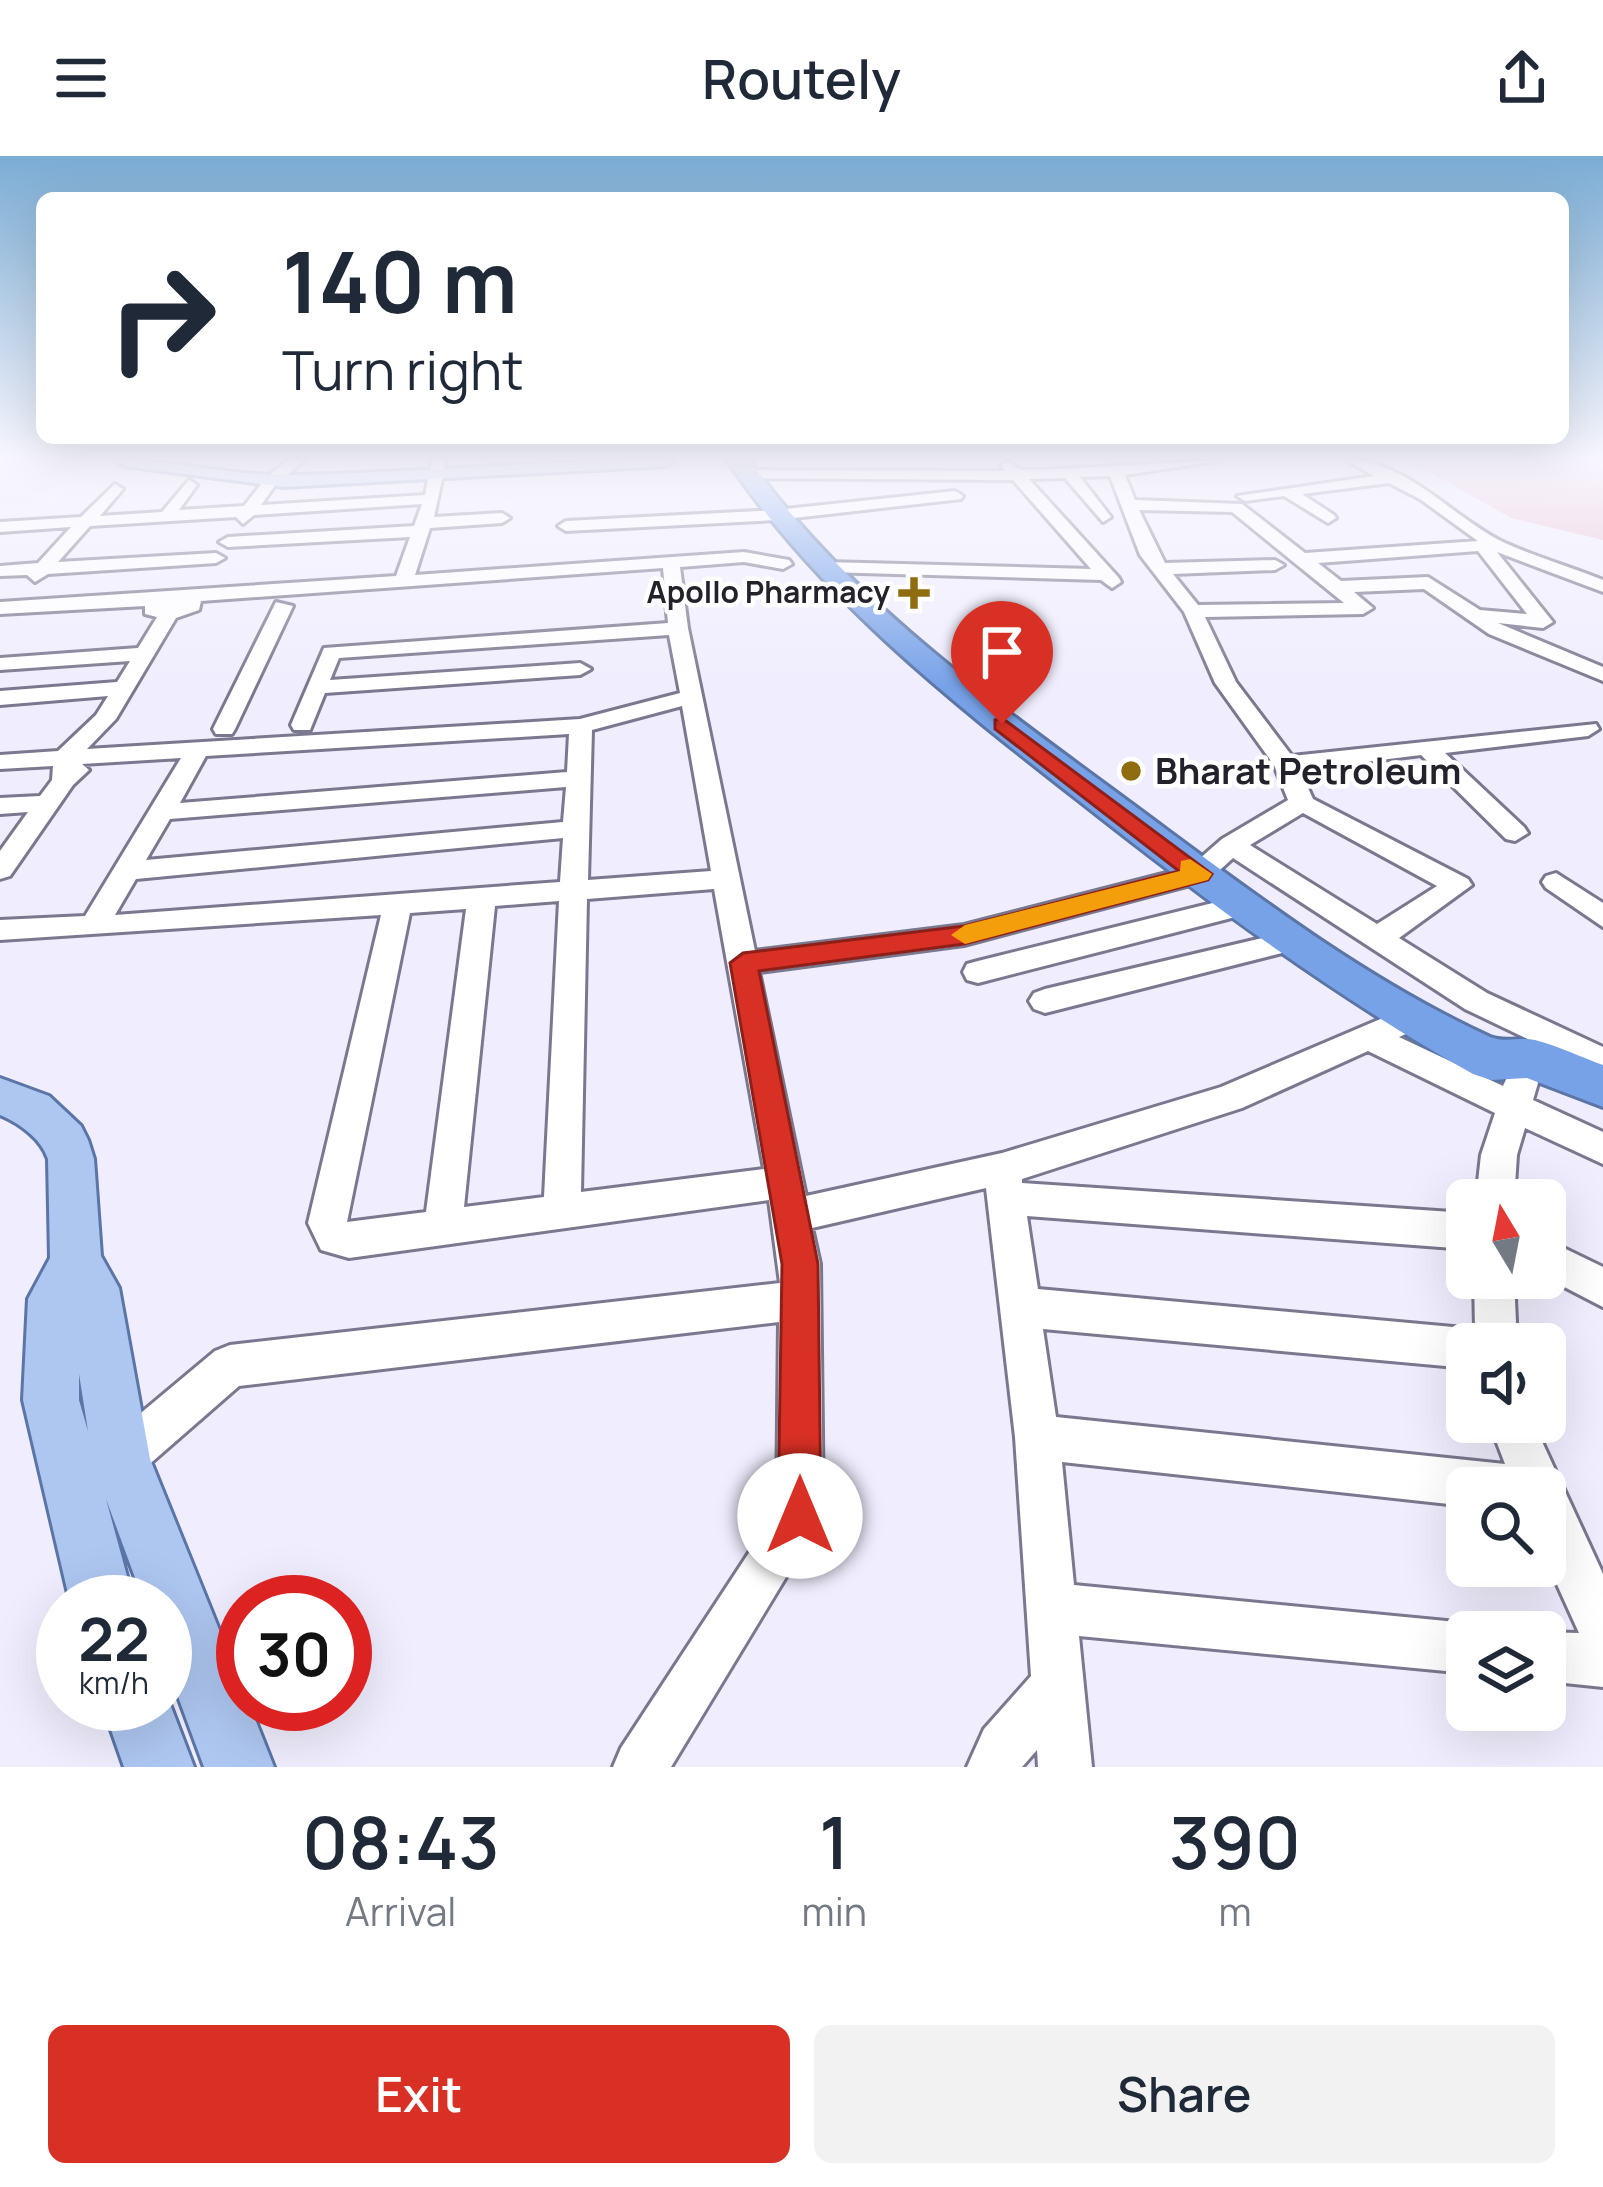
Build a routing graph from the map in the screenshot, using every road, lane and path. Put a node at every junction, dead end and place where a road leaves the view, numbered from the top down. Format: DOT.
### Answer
graph roads {
  1 [pos="71,535"];
  2 [pos="232,535"];
  3 [pos="351,535"];
  4 [pos="419,535"];
  5 [pos="578,535"];
  6 [pos="790,535"];
  7 [pos="1071,535"];
  8 [pos="1141,535"];
  9 [pos="1272,535"];
  10 [pos="1476,535"];
  11 [pos="1489,545"];
  12 [pos="222,550"];
  13 [pos="56,552"];
  14 [pos="0,555"];
  15 [pos="1535,558"];
  16 [pos="1301,559"];
  17 [pos="1591,559"];
  18 [pos="810,564"];
  19 [pos="1275,565"];
  20 [pos="42,569"];
  21 [pos="585,569"];
  22 [pos="1161,569"];
  23 [pos="671,570"];
  24 [pos="0,572"];
  25 [pos="404,582"];
  26 [pos="1603,586"];
  27 [pos="1337,587"];
  28 [pos="175,606"];
  29 [pos="283,606"];
  30 [pos="1193,611"];
  31 [pos="1465,613"];
  32 [pos="2,614"];
  33 [pos="678,628"];
  34 [pos="583,635"];
  35 [pos="142,654"];
  36 [pos="0,664"];
  37 [pos="580,669"];
  38 [pos="1596,673"];
  39 [pos="316,687"];
  40 [pos="122,688"];
  41 [pos="691,688"];
  42 [pos="1603,693"];
  43 [pos="0,698"];
  44 [pos="593,717"];
  45 [pos="551,719"];
  46 [pos="302,724"];
  47 [pos="224,729"];
  48 [pos="1588,729"];
  49 [pos="98,737"];
  50 [pos="0,742"];
  51 [pos="1428,749"];
  52 [pos="199,750"];
  53 [pos="0,762"];
  54 [pos="1286,764"];
  55 [pos="65,769"];
  56 [pos="576,779"];
  57 [pos="322,800"];
  58 [pos="47,803"];
  59 [pos="1302,803"];
  60 [pos="0,806"];
  61 [pos="158,812"];
  62 [pos="576,829"];
  63 [pos="1515,833"];
  64 [pos="1231,845"];
  65 [pos="301,855"];
  66 [pos="0,870"];
  67 [pos="125,872"];
  68 [pos="1199,874"];
  69 [pos="726,879"];
  70 [pos="1556,882"];
  71 [pos="577,888"];
  72 [pos="482,896"];
  73 [pos="398,903"];
  74 [pos="1241,906"];
  75 [pos="1603,916"];
  76 [pos="94,926"];
  77 [pos="0,930"];
  78 [pos="1378,938"];
  79 [pos="1292,941"];
  80 [pos="743,963"];
  81 [pos="978,972"];
  82 [pos="1045,1001"];
  83 [pos="1412,1018"];
  84 [pos="1369,1037"];
  85 [pos="1600,1082"];
  86 [pos="1508,1083"];
  87 [pos="0,1096"];
  88 [pos="1603,1149"];
  89 [pos="1497,1179"];
  90 [pos="1004,1184"];
  91 [pos="789,1199"];
  92 [pos="562,1212"];
  93 [pos="443,1227"];
  94 [pos="1446,1230"];
  95 [pos="76,1263"];
  96 [pos="1566,1268"];
  97 [pos="1603,1288"];
  98 [pos="800,1300"];
  99 [pos="1021,1307"];
  100 [pos="1446,1345"];
  101 [pos="1037,1437"];
  102 [pos="121,1460"];
  103 [pos="1446,1481"];
  104 [pos="1566,1550"];
  105 [pos="95,1575"];
  106 [pos="1050,1608"];
  107 [pos="1603,1628"];
  108 [pos="1446,1646"];
  109 [pos="1566,1657"];
  110 [pos="1603,1661"];
  111 [pos="1056,1688"];
  112 [pos="146,1731"];
  113 [pos="234,1764"];
  114 [pos="159,1767"];
  115 [pos="640,1767"];
  116 [pos="994,1767"];
  117 [pos="1065,1767"];
  1 -- 13 [label="street"];
  2 -- 12 [label="street"];
  3 -- 12 [label="street"];
  4 -- 25 [label="street"];
  5 -- 21 [label="street"];
  6 -- 18 [label="highway"];
  7 -- 18 [label="street"];
  8 -- 22 [label="street"];
  9 -- 16 [label="street"];
  10 -- 11 [label="street"];
  11 -- 15 [label="street"];
  11 -- 16 [label="street"];
  11 -- 31 [label="street"];
  12 -- 20 [label="street"];
  12 -- 28 [label="street"];
  13 -- 14 [label="street"];
  13 -- 20 [label="street"];
  15 -- 17 [label="street"];
  15 -- 26 [label="street"];
  16 -- 27 [label="street"];
  18 -- 23 [label="street"];
  18 -- 68 [label="highway"];
  19 -- 22 [label="street"];
  20 -- 24 [label="street"];
  20 -- 32 [label="street"];
  21 -- 23 [label="street"];
  21 -- 25 [label="street"];
  22 -- 30 [label="street"];
  23 -- 29 [label="street"];
  23 -- 33 [label="street"];
  25 -- 28 [label="street"];
  27 -- 30 [label="street"];
  27 -- 31 [label="street"];
  28 -- 29 [label="street"];
  28 -- 32 [label="street"];
  28 -- 35 [label="street"];
  29 -- 47 [label="street"];
  30 -- 54 [label="street"];
  31 -- 38 [label="street"];
  33 -- 34 [label="street"];
  33 -- 41 [label="street"];
  34 -- 37 [label="street"];
  34 -- 39 [label="street"];
  35 -- 36 [label="street"];
  35 -- 40 [label="street"];
  37 -- 39 [label="street"];
  37 -- 44 [label="street"];
  38 -- 42 [label="street"];
  39 -- 46 [label="street"];
  40 -- 43 [label="street"];
  40 -- 49 [label="street"];
  41 -- 44 [label="street"];
  41 -- 69 [label="street"];
  44 -- 45 [label="street"];
  44 -- 56 [label="street"];
  45 -- 46 [label="street"];
  45 -- 52 [label="street"];
  46 -- 47 [label="street"];
  47 -- 49 [label="street"];
  48 -- 51 [label="street"];
  49 -- 50 [label="street"];
  49 -- 52 [label="street"];
  49 -- 55 [label="street"];
  51 -- 54 [label="street"];
  51 -- 63 [label="street"];
  52 -- 61 [label="street"];
  53 -- 55 [label="street"];
  54 -- 59 [label="street"];
  55 -- 58 [label="street"];
  56 -- 57 [label="street"];
  56 -- 62 [label="street"];
  57 -- 61 [label="street"];
  57 -- 65 [label="street"];
  58 -- 60 [label="street"];
  58 -- 66 [label="street"];
  59 -- 64 [label="street"];
  59 -- 78 [label="street"];
  61 -- 67 [label="street"];
  62 -- 65 [label="street"];
  62 -- 71 [label="street"];
  64 -- 68 [label="street"];
  64 -- 78 [label="street"];
  65 -- 67 [label="street"];
  67 -- 76 [label="street"];
  68 -- 74 [label="highway"];
  68 -- 80 [label="street"];
  69 -- 71 [label="street"];
  69 -- 80 [label="street"];
  70 -- 75 [label="street"];
  71 -- 72 [label="street"];
  71 -- 92 [label="street"];
  72 -- 73 [label="street"];
  72 -- 93 [label="street"];
  73 -- 76 [label="street"];
  73 -- 93 [label="street"];
  74 -- 79 [label="highway"];
  74 -- 81 [label="street"];
  76 -- 77 [label="street"];
  78 -- 85 [label="street"];
  79 -- 82 [label="street"];
  79 -- 83 [label="highway"];
  80 -- 91 [label="street"];
  83 -- 84 [label="street"];
  83 -- 86 [label="highway"];
  84 -- 86 [label="street"];
  84 -- 90 [label="street"];
  85 -- 86 [label="highway"];
  86 -- 88 [label="street"];
  86 -- 89 [label="street"];
  87 -- 95 [label="main road"];
  90 -- 91 [label="street"];
  90 -- 94 [label="street"];
  90 -- 99 [label="street"];
  91 -- 92 [label="street"];
  91 -- 98 [label="street"];
  92 -- 93 [label="street"];
  95 -- 102 [label="main road"];
  95 -- 105 [label="main road"];
  96 -- 97 [label="street"];
  98 -- 102 [label="street"];
  98 -- 115 [label="street"];
  99 -- 100 [label="street"];
  99 -- 101 [label="street"];
  101 -- 103 [label="street"];
  101 -- 106 [label="street"];
  102 -- 113 [label="main road"];
  104 -- 107 [label="street"];
  106 -- 108 [label="street"];
  106 -- 111 [label="street"];
  109 -- 110 [label="street"];
  111 -- 116 [label="street"];
  111 -- 117 [label="street"];
  112 -- 114 [label="main road"];
}
